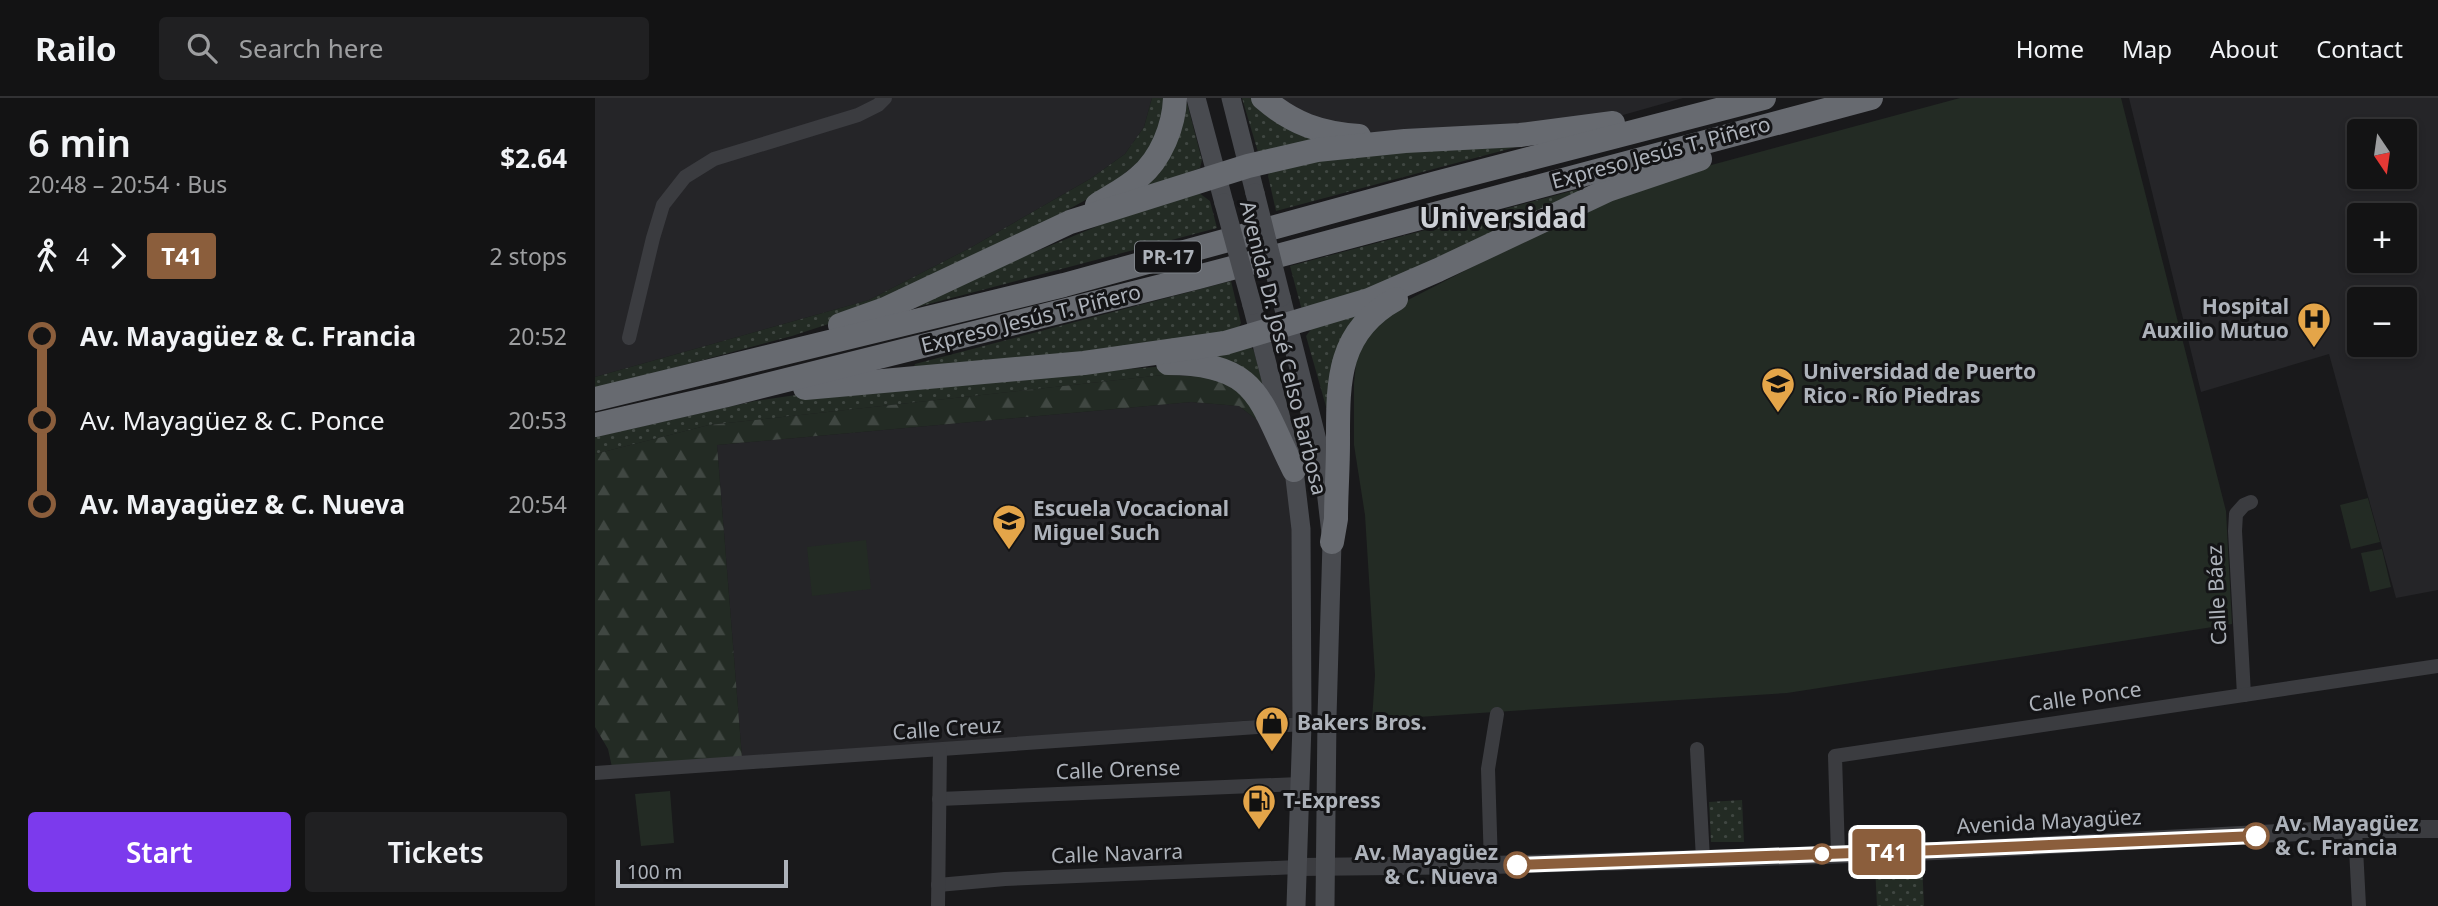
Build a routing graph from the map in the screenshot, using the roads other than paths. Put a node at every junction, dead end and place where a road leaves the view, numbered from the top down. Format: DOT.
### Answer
graph roads {
  1 [pos="885,98"];
  2 [pos="1175,98"];
  3 [pos="1196,98"];
  4 [pos="1231,98"];
  5 [pos="1263,98"];
  6 [pos="1764,98"];
  7 [pos="1871,98"];
  8 [pos="1738,105"];
  9 [pos="1787,120"];
  10 [pos="1405,141"];
  11 [pos="1248,166"];
  12 [pos="1216,175"];
  13 [pos="1070,222"];
  14 [pos="1438,270"];
  15 [pos="1289,325"];
  16 [pos="1259,333"];
  17 [pos="629,338"];
  18 [pos="1084,363"];
  19 [pos="722,367"];
  20 [pos="727,395"];
  21 [pos="595,399"];
  22 [pos="595,425"];
  23 [pos="1294,470"];
  24 [pos="2251,502"];
  25 [pos="1332,542"];
  26 [pos="2438,666"];
  27 [pos="2244,695"];
  28 [pos="1497,713"];
  29 [pos="1302,724"];
  30 [pos="940,750"];
  31 [pos="1697,750"];
  32 [pos="595,773"];
  33 [pos="1299,784"];
  34 [pos="939,799"];
  35 [pos="2438,829"];
  36 [pos="2355,830"];
  37 [pos="1838,853"];
  38 [pos="1703,859"];
  39 [pos="1491,865"];
  40 [pos="1298,867"];
  41 [pos="1327,868"];
  42 [pos="939,885"];
  43 [pos="938,906"];
  44 [pos="1296,906"];
  45 [pos="1325,906"];
  46 [pos="2358,906"];
  1 -- 17 [label="street"];
  2 -- 13 [label="highway"];
  3 -- 12 [label="main road, Avenida Dr. José Celso Barbosa"];
  4 -- 11 [label="main road, Avenida Dr. José Celso Barbosa"];
  5 -- 10 [label="highway"];
  6 -- 8 [label="highway, Expreso Jesús T. Piñero / PR-17"];
  7 -- 9 [label="highway, Expreso Jesús T. Piñero / PR-17"];
  8 -- 10 [label="highway"];
  8 -- 19 [label="highway, Expreso Jesús T. Piñero / PR-17"];
  9 -- 14 [label="highway"];
  9 -- 20 [label="highway, Expreso Jesús T. Piñero / PR-17"];
  10 -- 11 [label="highway"];
  11 -- 12 [label="highway"];
  11 -- 15 [label="main road, Avenida Dr. José Celso Barbosa, bridge"];
  12 -- 13 [label="highway"];
  12 -- 16 [label="main road, Avenida Dr. José Celso Barbosa, bridge"];
  13 -- 19 [label="highway"];
  14 -- 15 [label="highway"];
  14 -- 25 [label="highway"];
  15 -- 16 [label="highway"];
  15 -- 25 [label="main road, Avenida Dr. José Celso Barbosa"];
  16 -- 18 [label="highway"];
  16 -- 23 [label="main road, Avenida Dr. José Celso Barbosa"];
  18 -- 20 [label="highway"];
  18 -- 23 [label="highway"];
  19 -- 21 [label="highway, Expreso Jesús T. Piñero / PR-17"];
  20 -- 22 [label="highway, Expreso Jesús T. Piñero / PR-17"];
  23 -- 29 [label="main road, Avenida Dr. José Celso Barbosa"];
  24 -- 27 [label="street, Calle Báez"];
  25 -- 41 [label="main road, Avenida Dr. José Celso Barbosa"];
  26 -- 27 [label="street, Calle Ponce"];
  27 -- 37 [label="street, Calle Ponce"];
  28 -- 39 [label="street"];
  29 -- 30 [label="street, Calle Creuz"];
  29 -- 33 [label="main road, Avenida Dr. José Celso Barbosa"];
  30 -- 32 [label="street, Calle Creuz"];
  30 -- 34 [label="street"];
  31 -- 38 [label="street"];
  33 -- 34 [label="street, Calle Orense"];
  33 -- 40 [label="main road, Avenida Dr. José Celso Barbosa"];
  34 -- 42 [label="street"];
  35 -- 36 [label="street, Avenida Mayagüez"];
  36 -- 37 [label="street, Avenida Mayagüez"];
  36 -- 46 [label="street"];
  37 -- 38 [label="street, Avenida Mayagüez"];
  38 -- 39 [label="street, Avenida Mayagüez"];
  39 -- 41 [label="street, Avenida Mayagüez"];
  40 -- 41 [label="street, Avenida Mayagüez"];
  40 -- 42 [label="street, Calle Navarra"];
  40 -- 44 [label="main road, Avenida Dr. José Celso Barbosa"];
  41 -- 45 [label="main road, Avenida Dr. José Celso Barbosa"];
  42 -- 43 [label="street"];
}
